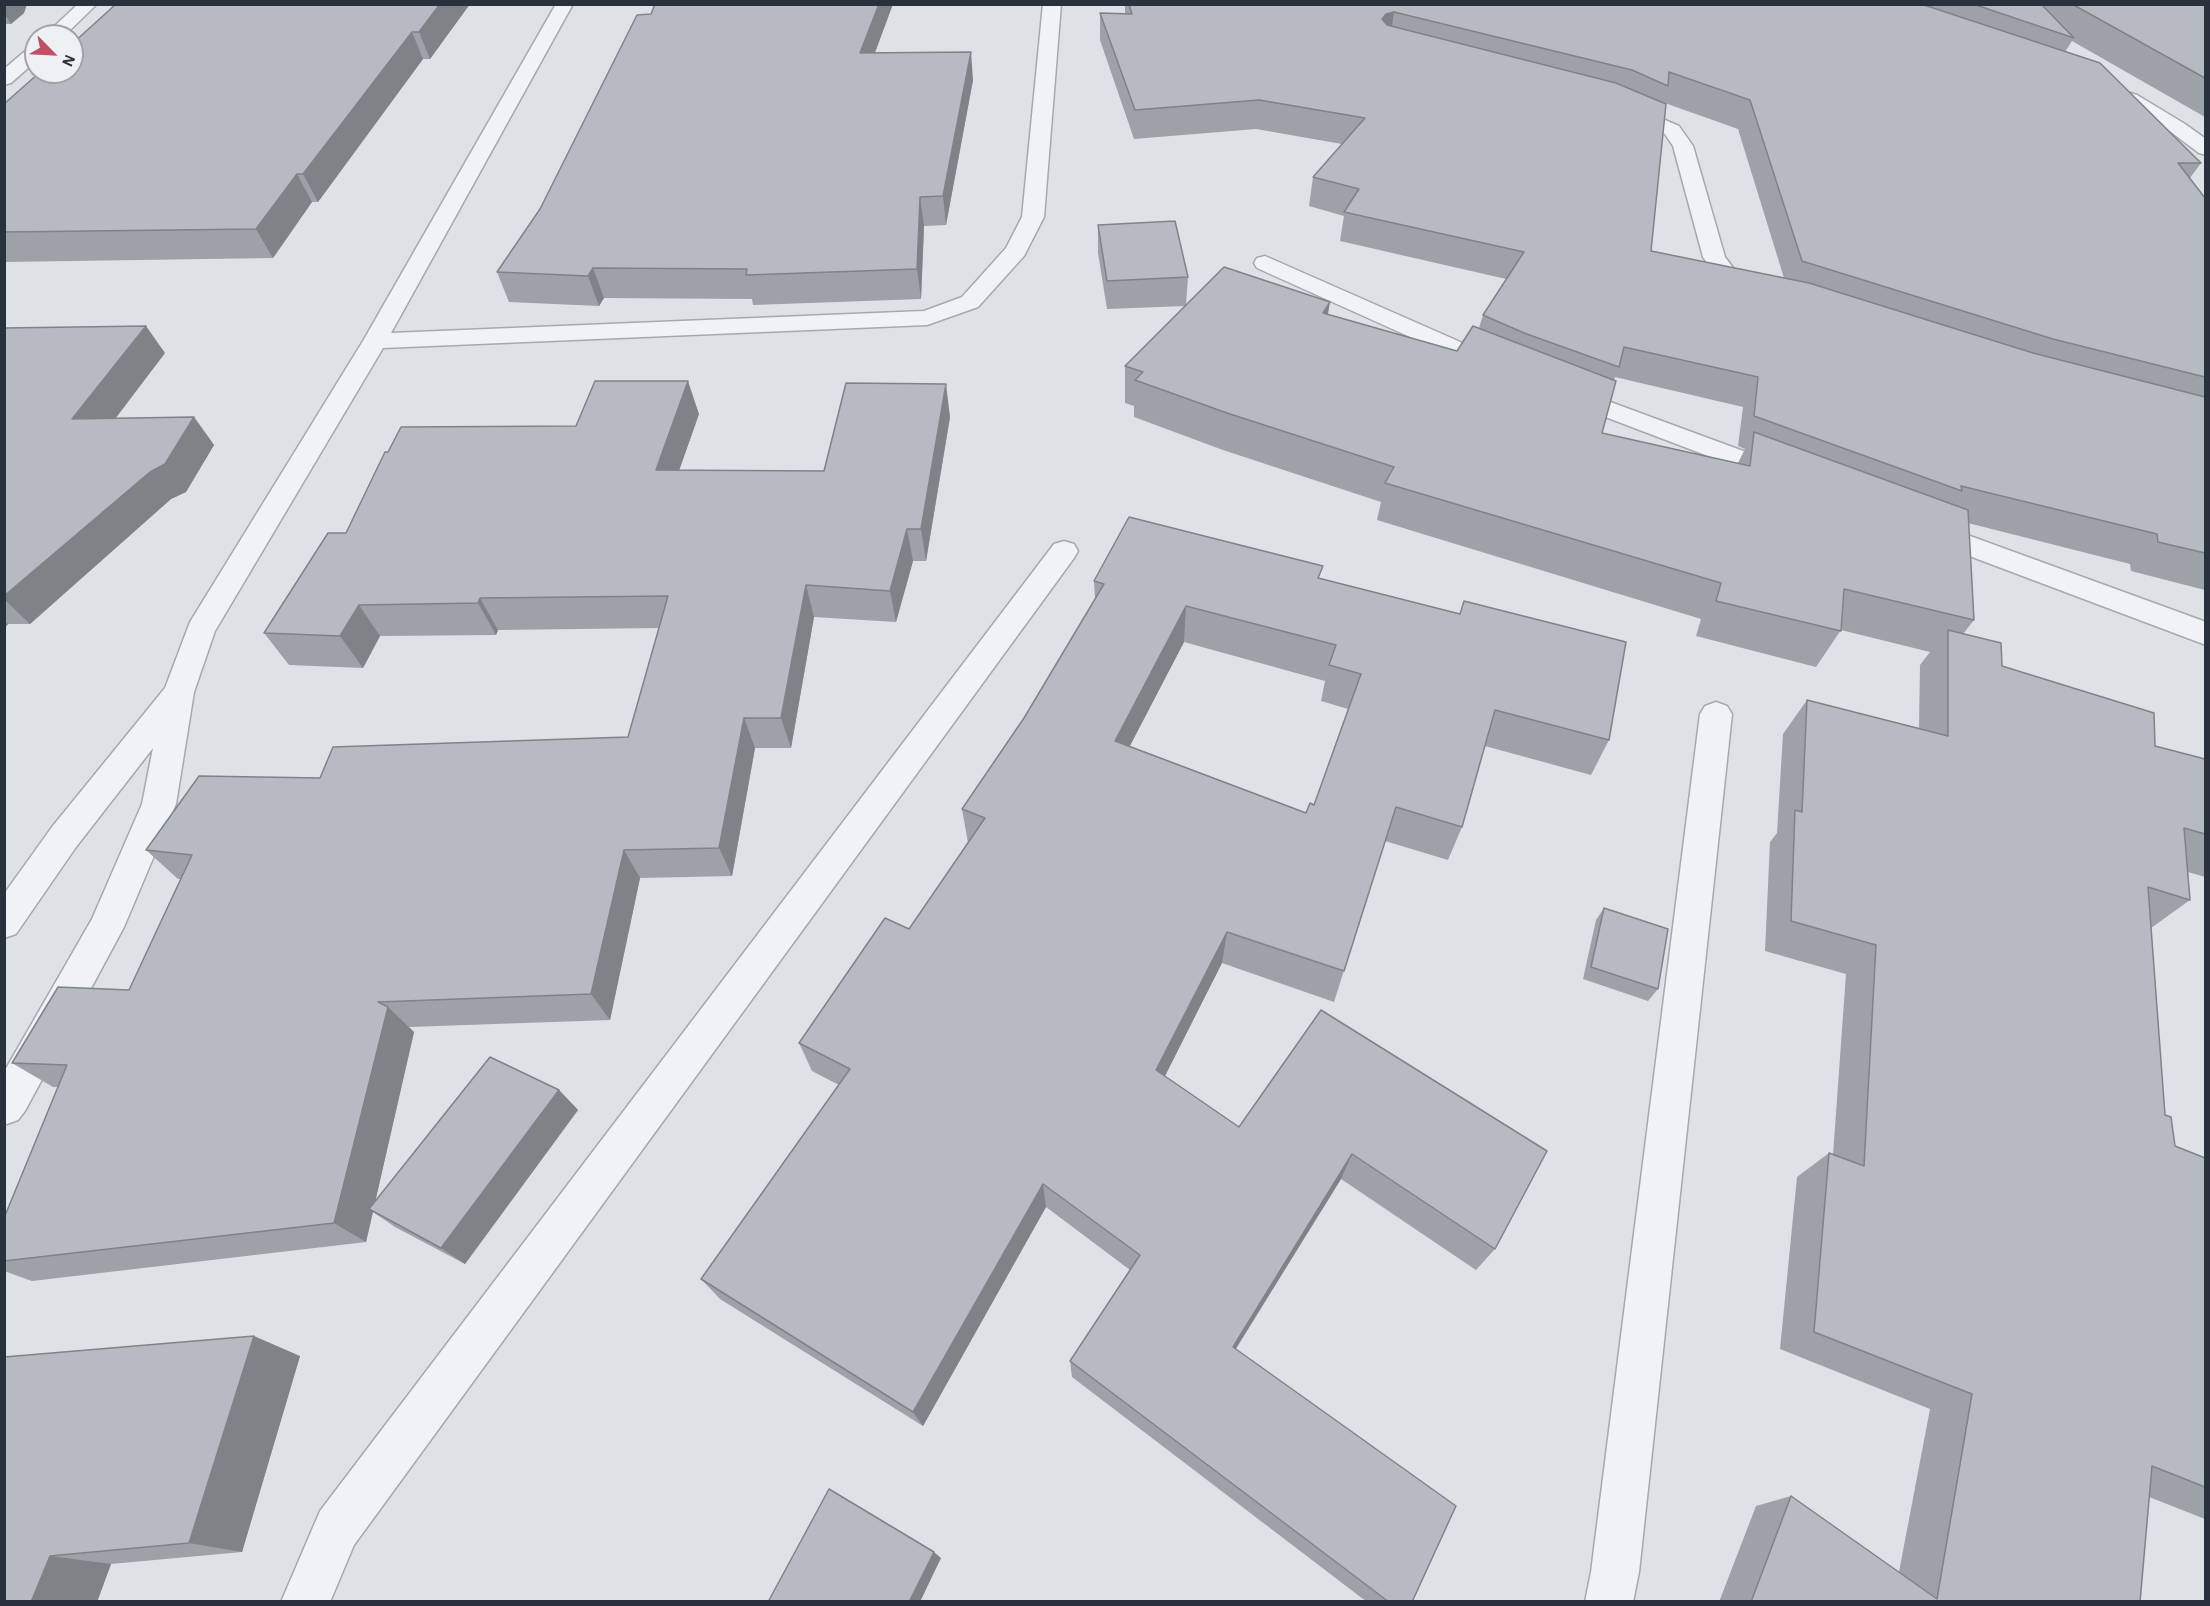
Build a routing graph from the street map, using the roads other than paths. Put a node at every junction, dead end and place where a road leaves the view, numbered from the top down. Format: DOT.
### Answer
graph roads {
  1 [pos="89,4"];
  2 [pos="565,4"];
  3 [pos="1052,4"];
  4 [pos="66,24"];
  5 [pos="24,62"];
  6 [pos="4,79"];
  7 [pos="2087,84"];
  8 [pos="1604,102"];
  9 [pos="2205,149"];
  10 [pos="1264,263"];
  11 [pos="1780,298"];
  12 [pos="375,341"];
  13 [pos="1806,483"];
  14 [pos="1906,521"];
  15 [pos="1064,551"];
  16 [pos="2205,634"];
  17 [pos="178,692"];
  18 [pos="1716,714"];
  19 [pos="4,923"];
  20 [pos="4,1107"];
  21 [pos="305,1602"];
  22 [pos="1609,1602"];
  1 -- 4 [label="street"];
  2 -- 12 [label="street"];
  3 -- 12 [label="street"];
  5 -- 6 [label="street"];
  7 -- 9 [label="street"];
  8 -- 11 [label="street"];
  10 -- 13 [label="street"];
  12 -- 17 [label="street"];
  14 -- 16 [label="street"];
  15 -- 21 [label="street"];
  17 -- 19 [label="street"];
  17 -- 20 [label="street"];
  18 -- 22 [label="street"];
}
